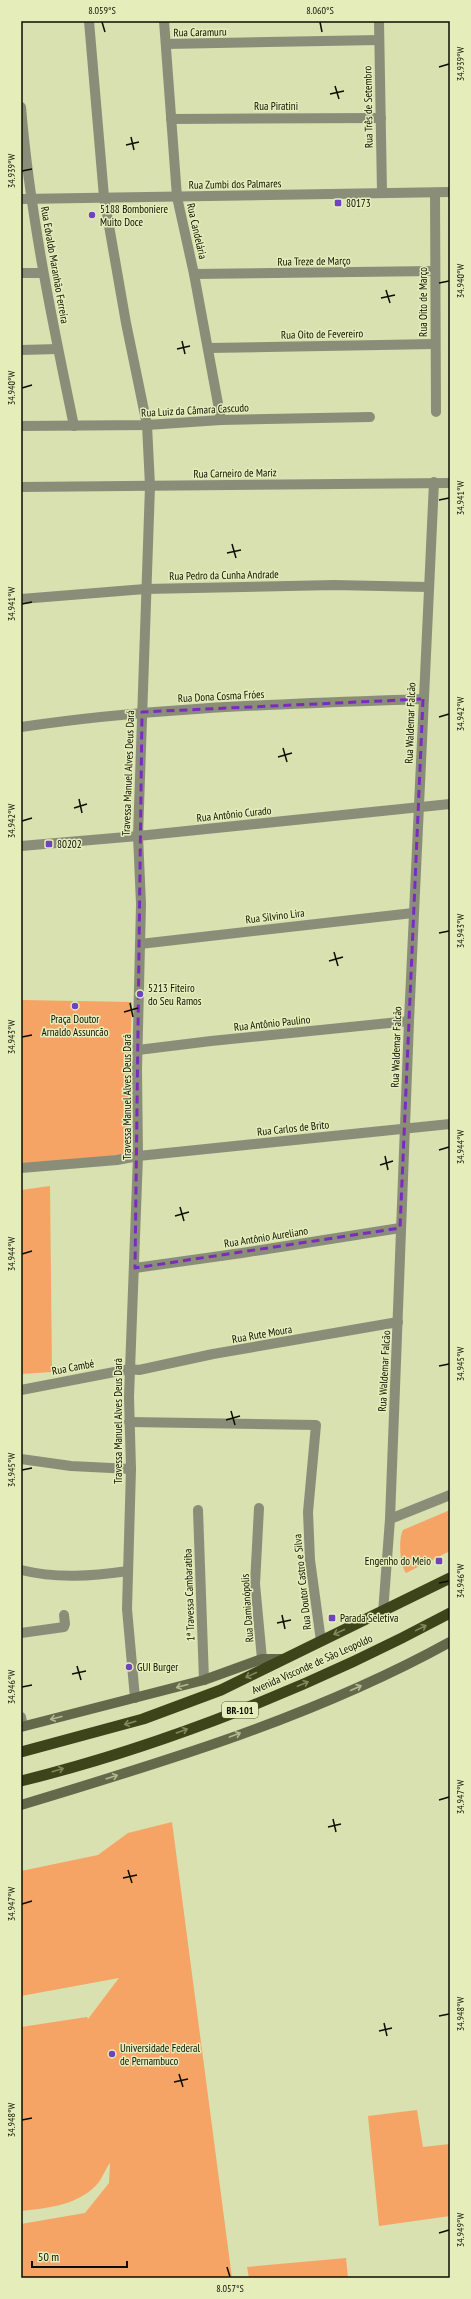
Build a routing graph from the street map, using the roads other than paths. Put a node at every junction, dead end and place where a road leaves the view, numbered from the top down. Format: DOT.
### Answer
graph roads {
  1 [pos="89,21"];
  2 [pos="164,21"];
  3 [pos="378,21"];
  4 [pos="379,40"];
  5 [pos="166,44"];
  6 [pos="21,107"];
  7 [pos="381,118"];
  8 [pos="171,119"];
  9 [pos="22,125"];
  10 [pos="450,192"];
  11 [pos="382,193"];
  12 [pos="435,193"];
  13 [pos="104,197"];
  14 [pos="177,197"];
  15 [pos="26,198"];
  16 [pos="435,271"];
  17 [pos="42,273"];
  18 [pos="21,274"];
  19 [pos="194,274"];
  20 [pos="436,344"];
  21 [pos="208,348"];
  22 [pos="58,349"];
  23 [pos="21,350"];
  24 [pos="436,412"];
  25 [pos="370,417"];
  26 [pos="221,420"];
  27 [pos="147,425"];
  28 [pos="21,426"];
  29 [pos="74,426"];
  30 [pos="434,482"];
  31 [pos="450,483"];
  32 [pos="150,486"];
  33 [pos="21,487"];
  34 [pos="428,587"];
  35 [pos="145,589"];
  36 [pos="21,599"];
  37 [pos="423,699"];
  38 [pos="142,712"];
  39 [pos="21,727"];
  40 [pos="450,804"];
  41 [pos="419,806"];
  42 [pos="138,836"];
  43 [pos="21,846"];
  44 [pos="413,913"];
  45 [pos="140,944"];
  46 [pos="408,1021"];
  47 [pos="138,1050"];
  48 [pos="450,1124"];
  49 [pos="405,1129"];
  50 [pos="138,1156"];
  51 [pos="21,1168"];
  52 [pos="400,1228"];
  53 [pos="135,1268"];
  54 [pos="398,1322"];
  55 [pos="130,1369"];
  56 [pos="21,1390"];
  57 [pos="129,1422"];
  58 [pos="21,1459"];
  59 [pos="131,1469"];
  60 [pos="450,1495"];
  61 [pos="259,1508"];
  62 [pos="198,1510"];
  63 [pos="390,1519"];
  64 [pos="21,1570"];
  65 [pos="128,1572"];
  66 [pos="450,1578"];
  67 [pos="382,1612"];
  68 [pos="450,1613"];
  69 [pos="64,1615"];
  70 [pos="21,1633"];
  71 [pos="321,1641"];
  72 [pos="450,1642"];
  73 [pos="262,1659"];
  74 [pos="286,1659"];
  75 [pos="204,1680"];
  76 [pos="135,1698"];
  77 [pos="22,1723"];
  78 [pos="21,1752"];
  79 [pos="21,1781"];
  80 [pos="21,1805"];
  1 -- 13 [label="street, Travessa Manuel Alves Deus Dará"];
  2 -- 5 [label="street, Rua Candelária"];
  3 -- 4 [label="street, Rua Três de Setembro"];
  4 -- 5 [label="street, Rua Caramuru"];
  4 -- 7 [label="street, Rua Três de Setembro"];
  5 -- 8 [label="street, Rua Candelária"];
  6 -- 9 [label="street, Rua Edvaldo Maranhão Ferreira"];
  7 -- 8 [label="street, Rua Piratini"];
  7 -- 11 [label="street, Rua Três de Setembro"];
  8 -- 14 [label="street, Rua Candelária"];
  9 -- 15 [label="street, Rua Edvaldo Maranhão Ferreira"];
  10 -- 12 [label="street, Rua Zumbi dos Palmares"];
  11 -- 12 [label="street, Rua Zumbi dos Palmares"];
  11 -- 14 [label="street, Rua Zumbi dos Palmares"];
  12 -- 16 [label="street, Rua Oito de Março"];
  13 -- 14 [label="street, Rua Zumbi dos Palmares"];
  13 -- 15 [label="street, Rua Zumbi dos Palmares"];
  13 -- 27 [label="street, Travessa Manuel Alves Deus Dará"];
  14 -- 19 [label="street, Rua Candelária"];
  15 -- 17 [label="street, Rua Edvaldo Maranhão Ferreira"];
  16 -- 19 [label="street, Rua Treze de Março"];
  16 -- 20 [label="street, Rua Oito de Março"];
  17 -- 18 [label="street"];
  17 -- 22 [label="street, Rua Edvaldo Maranhão Ferreira"];
  19 -- 21 [label="street, Rua Candelária"];
  20 -- 21 [label="street, Rua Oito de Fevereiro"];
  20 -- 24 [label="street, Rua Oito de Março"];
  21 -- 26 [label="street, Rua Candelária"];
  22 -- 23 [label="street"];
  22 -- 29 [label="street, Rua Edvaldo Maranhão Ferreira"];
  25 -- 26 [label="street, Rua Luiz da Câmara Cascudo"];
  26 -- 27 [label="street, Rua Luiz da Câmara Cascudo"];
  27 -- 29 [label="street, Rua Luiz da Câmara Cascudo"];
  27 -- 32 [label="street, Travessa Manuel Alves Deus Dará"];
  28 -- 29 [label="street, Rua Luiz da Câmara Cascudo"];
  30 -- 31 [label="street, Rua Carneiro de Mariz"];
  30 -- 32 [label="street, Rua Carneiro de Mariz"];
  30 -- 34 [label="street, Rua Waldemar Falcão"];
  32 -- 33 [label="street, Rua Carneiro de Mariz"];
  32 -- 35 [label="street, Travessa Manuel Alves Deus Dará"];
  34 -- 35 [label="street, Rua Pedro da Cunha Andrade"];
  34 -- 37 [label="street, Rua Waldemar Falcão"];
  35 -- 36 [label="street, Rua Pedro da Cunha Andrade"];
  35 -- 38 [label="street, Travessa Manuel Alves Deus Dará"];
  37 -- 38 [label="street, Rua Dona Cosma Fróes"];
  37 -- 41 [label="street, Rua Waldemar Falcão"];
  38 -- 39 [label="street, Rua Dona Cosma Fróes"];
  38 -- 42 [label="street, Travessa Manuel Alves Deus Dará"];
  40 -- 41 [label="street, Rua Antônio Curado"];
  41 -- 42 [label="street, Rua Antônio Curado"];
  41 -- 44 [label="street, Rua Waldemar Falcão"];
  42 -- 43 [label="street, Rua Antônio Curado"];
  42 -- 45 [label="street, Travessa Manuel Alves Deus Dará"];
  44 -- 45 [label="street, Rua Silvino Lira"];
  44 -- 46 [label="street, Rua Waldemar Falcão"];
  45 -- 47 [label="street, Travessa Manuel Alves Deus Dará"];
  46 -- 47 [label="street, Rua Antônio Paulino"];
  46 -- 49 [label="street, Rua Waldemar Falcão"];
  47 -- 50 [label="street, Travessa Manuel Alves Deus Dará"];
  48 -- 49 [label="street, Rua Carlos de Brito"];
  49 -- 50 [label="street, Rua Carlos de Brito"];
  49 -- 52 [label="street, Rua Waldemar Falcão"];
  50 -- 51 [label="street, Rua Carlos de Brito"];
  50 -- 53 [label="street, Travessa Manuel Alves Deus Dará"];
  52 -- 53 [label="street, Rua Antônio Aureliano"];
  52 -- 54 [label="street, Rua Waldemar Falcão"];
  53 -- 55 [label="street, Travessa Manuel Alves Deus Dará"];
  54 -- 55 [label="street, Rua Rute Moura"];
  54 -- 63 [label="street, Rua Waldemar Falcão"];
  55 -- 56 [label="street, Rua Cambé"];
  55 -- 57 [label="street, Travessa Manuel Alves Deus Dará"];
  57 -- 59 [label="street, Travessa Manuel Alves Deus Dará"];
  57 -- 71 [label="street, Rua Doutor Castro e Silva"];
  58 -- 59 [label="street"];
  59 -- 65 [label="street, Travessa Manuel Alves Deus Dará"];
  60 -- 63 [label="street"];
  61 -- 73 [label="street, Rua Damianópolis"];
  62 -- 75 [label="street, 1ª Travessa Cambaratiba"];
  63 -- 67 [label="street, Rua Waldemar Falcão"];
  64 -- 65 [label="street"];
  65 -- 76 [label="street, Travessa Manuel Alves Deus Dará"];
  66 -- 67 [label="highway, Avenida Visconde de São Leopoldo / BR-101"];
  67 -- 71 [label="highway, Avenida Visconde de São Leopoldo / BR-101, one-way"];
  79 -- 68 [label="highway, Avenida Visconde de São Leopoldo / BR-101, one-way"];
  69 -- 70 [label="street"];
  71 -- 74 [label="highway, Avenida Visconde de São Leopoldo / BR-101"];
  80 -- 72 [label="main road, one-way"];
  73 -- 74 [label="main road, Avenida Visconde de São Leopoldo"];
  73 -- 75 [label="main road, Avenida Visconde de São Leopoldo"];
  74 -- 78 [label="highway, Avenida Visconde de São Leopoldo / BR-101, one-way"];
  75 -- 76 [label="main road, Avenida Visconde de São Leopoldo, one-way"];
  76 -- 77 [label="main road, Avenida Visconde de São Leopoldo, one-way"];
}
